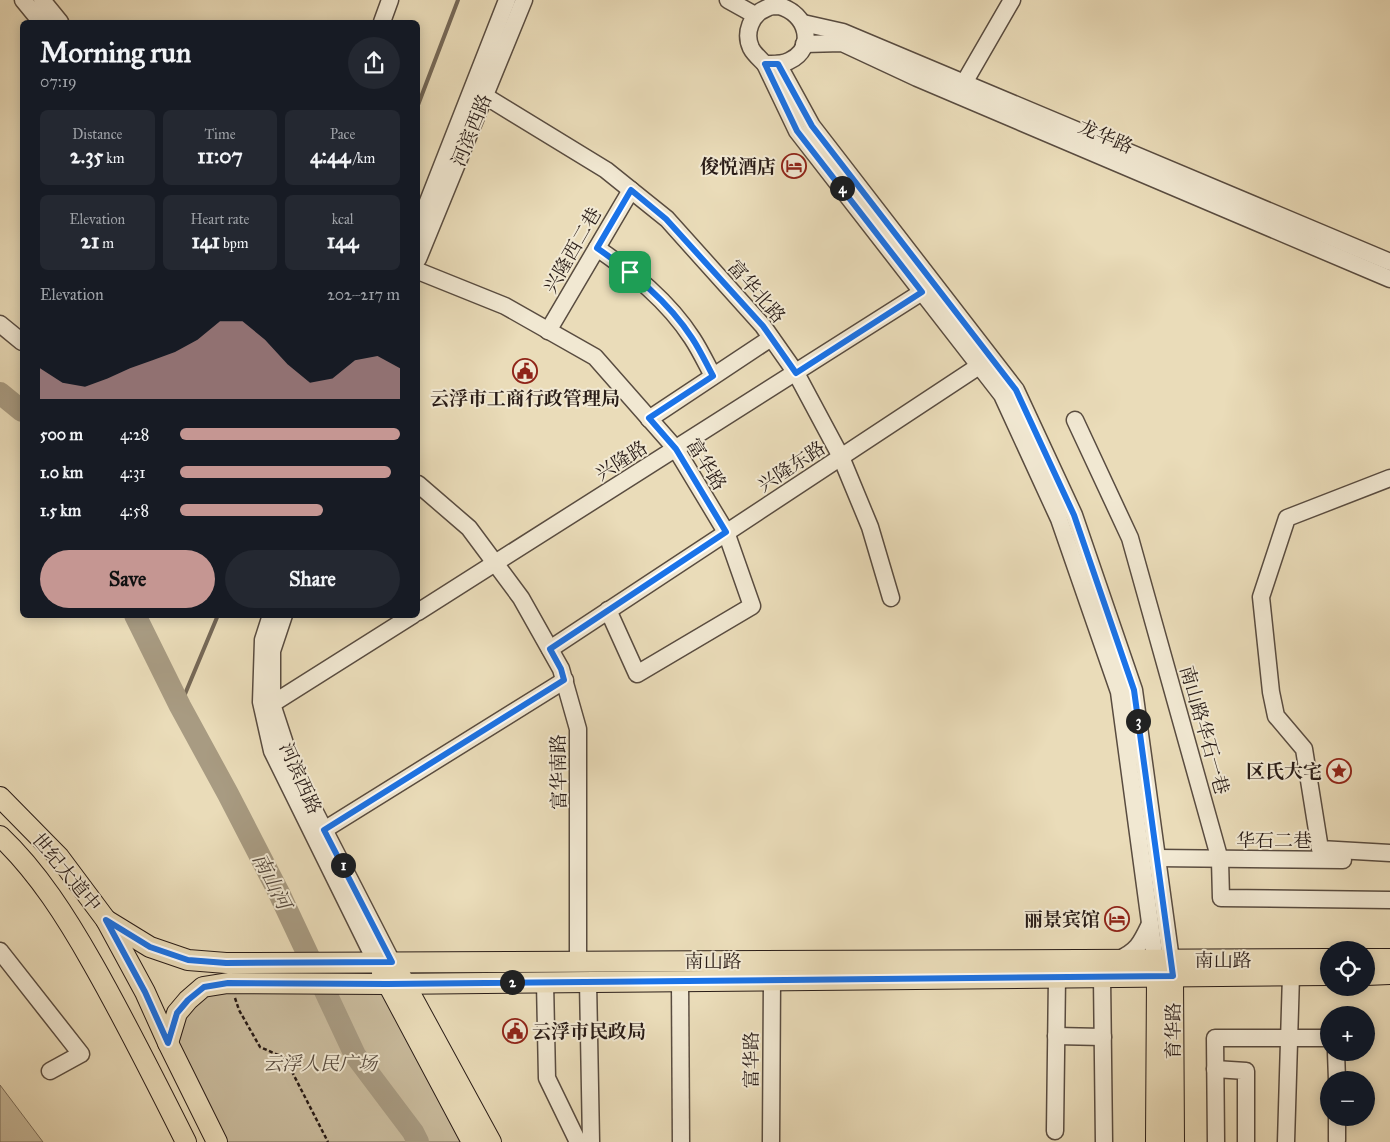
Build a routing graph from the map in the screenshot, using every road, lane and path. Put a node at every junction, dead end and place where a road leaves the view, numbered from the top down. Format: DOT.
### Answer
graph roads {
  1 [pos="23,0"];
  2 [pos="42,0"];
  3 [pos="390,0"];
  4 [pos="508,0"];
  5 [pos="524,0"];
  6 [pos="728,0"];
  7 [pos="1012,0"];
  8 [pos="755,15"];
  9 [pos="40,20"];
  10 [pos="58,20"];
  11 [pos="383,20"];
  12 [pos="803,23"];
  13 [pos="804,44"];
  14 [pos="772,64"];
  15 [pos="964,83"];
  16 [pos="485,96"];
  17 [pos="631,190"];
  18 [pos="420,222"];
  19 [pos="597,248"];
  20 [pos="420,254"];
  21 [pos="1390,262"];
  22 [pos="420,272"];
  23 [pos="1390,279"];
  24 [pos="922,292"];
  25 [pos="0,324"];
  26 [pos="548,331"];
  27 [pos="771,338"];
  28 [pos="20,340"];
  29 [pos="979,366"];
  30 [pos="796,373"];
  31 [pos="713,376"];
  32 [pos="649,418"];
  33 [pos="1075,420"];
  34 [pos="676,449"];
  35 [pos="840,457"];
  36 [pos="1390,478"];
  37 [pos="420,486"];
  38 [pos="726,532"];
  39 [pos="495,563"];
  40 [pos="891,598"];
  41 [pos="608,610"];
  42 [pos="420,611"];
  43 [pos="270,618"];
  44 [pos="283,618"];
  45 [pos="409,618"];
  46 [pos="550,649"];
  47 [pos="564,680"];
  48 [pos="272,704"];
  49 [pos="0,797"];
  50 [pos="324,830"];
  51 [pos="0,836"];
  52 [pos="1390,853"];
  53 [pos="1157,858"];
  54 [pos="1220,860"];
  55 [pos="1390,860"];
  56 [pos="1390,900"];
  57 [pos="106,920"];
  58 [pos="1150,924"];
  59 [pos="1166,925"];
  60 [pos="0,951"];
  61 [pos="1375,959"];
  62 [pos="1390,959"];
  63 [pos="1320,960"];
  64 [pos="384,962"];
  65 [pos="578,962"];
  66 [pos="1164,968"];
  67 [pos="1204,968"];
  68 [pos="1112,971"];
  69 [pos="1390,974"];
  70 [pos="1291,975"];
  71 [pos="1320,975"];
  72 [pos="1375,975"];
  73 [pos="1057,977"];
  74 [pos="772,979"];
  75 [pos="680,980"];
  76 [pos="588,981"];
  77 [pos="545,982"];
  78 [pos="228,983"];
  79 [pos="396,984"];
  80 [pos="1165,1014"];
  81 [pos="1056,1036"];
  82 [pos="1103,1037"];
  83 [pos="1290,1038"];
  84 [pos="1320,1038"];
  85 [pos="168,1043"];
  86 [pos="1215,1069"];
  87 [pos="50,1071"];
  88 [pos="1337,1126"];
  89 [pos="1056,1130"];
  90 [pos="1337,1140"];
  91 [pos="186,1142"];
  92 [pos="217,1142"];
  93 [pos="328,1142"];
  94 [pos="472,1142"];
  95 [pos="491,1142"];
  96 [pos="578,1142"];
  97 [pos="590,1142"];
  98 [pos="681,1142"];
  99 [pos="771,1142"];
  100 [pos="1104,1142"];
  101 [pos="1156,1142"];
  102 [pos="1174,1142"];
  103 [pos="1216,1142"];
  104 [pos="1246,1142"];
  105 [pos="1286,1142"];
  1 -- 9 [label="street"];
  2 -- 10 [label="street"];
  3 -- 11 [label="street"];
  4 -- 18 [label="street, 河滨西路"];
  5 -- 16 [label="street, 河滨西路"];
  6 -- 8 [label="street"];
  7 -- 15 [label="street"];
  8 -- 12 [label="street, 龙华路"];
  8 -- 14 [label="street"];
  12 -- 13 [label="street"];
  12 -- 15 [label="street, 龙华路"];
  13 -- 14 [label="street"];
  13 -- 23 [label="street, 龙华路"];
  14 -- 24 [label="street, 育华路"];
  14 -- 53 [label="street, 育华路"];
  15 -- 21 [label="street, 龙华路"];
  16 -- 17 [label="street, 富华北路"];
  16 -- 20 [label="street, 河滨西路"];
  17 -- 19 [label="street, 兴隆西二巷"];
  17 -- 27 [label="street, 富华北路"];
  19 -- 26 [label="street, 兴隆西二巷"];
  19 -- 31 [label="street"];
  22 -- 26 [label="street, 富华路"];
  24 -- 29 [label="street, 育华路"];
  24 -- 30 [label="street, 兴隆路"];
  25 -- 28 [label="street"];
  26 -- 32 [label="street, 富华路"];
  27 -- 30 [label="street, 富华北路"];
  27 -- 31 [label="street"];
  29 -- 35 [label="street, 兴隆东路"];
  29 -- 58 [label="street, 育华路"];
  30 -- 34 [label="street, 兴隆路"];
  30 -- 35 [label="street, 富华北路"];
  31 -- 32 [label="street"];
  32 -- 34 [label="street, 富华路"];
  33 -- 54 [label="street, 南山路华石一巷"];
  34 -- 38 [label="street, 富华路"];
  34 -- 39 [label="street, 兴隆路"];
  35 -- 38 [label="street, 兴隆东路"];
  35 -- 40 [label="street, 富华北路"];
  36 -- 52 [label="street, 华石二巷"];
  37 -- 39 [label="street, 富华南路"];
  38 -- 41 [label="street, 兴隆东路"];
  38 -- 41 [label="street, 富华路"];
  39 -- 42 [label="street, 兴隆路"];
  39 -- 46 [label="street, 富华南路"];
  41 -- 46 [label="street, 兴隆东路"];
  43 -- 64 [label="street, 河滨西路"];
  44 -- 48 [label="street, 河滨西路"];
  45 -- 48 [label="street"];
  46 -- 47 [label="street, 富华南路"];
  47 -- 50 [label="street"];
  47 -- 65 [label="street, 富华南路"];
  48 -- 50 [label="street, 河滨西路"];
  49 -- 57 [label="main road, 世纪大道中"];
  50 -- 64 [label="street, 河滨西路"];
  51 -- 91 [label="main road, 世纪大道中"];
  53 -- 54 [label="street, 华石二巷"];
  53 -- 59 [label="street, 育华路"];
  54 -- 55 [label="street, 华石二巷"];
  54 -- 56 [label="street, 南山路华石一巷"];
  57 -- 64 [label="main road, 南山路"];
  57 -- 85 [label="main road, 世纪大道中"];
  58 -- 66 [label="street, 育华路"];
  58 -- 68 [label="street"];
  59 -- 66 [label="street, 育华路"];
  59 -- 67 [label="street"];
  60 -- 87 [label="street"];
  61 -- 62 [label="main road"];
  63 -- 67 [label="main road, 南山路"];
  64 -- 65 [label="main road, 南山路"];
  64 -- 79 [label="main road, 河滨西路"];
  65 -- 68 [label="main road, 南山路"];
  66 -- 67 [label="main road, 南山路"];
  66 -- 68 [label="main road, 南山路"];
  66 -- 80 [label="main road, 育华路"];
  67 -- 70 [label="main road, 南山路"];
  67 -- 80 [label="main road"];
  68 -- 73 [label="main road, 南山路"];
  68 -- 80 [label="main road"];
  68 -- 82 [label="street"];
  69 -- 72 [label="main road"];
  70 -- 71 [label="main road, 南山路"];
  70 -- 83 [label="street"];
  73 -- 74 [label="main road, 南山路"];
  73 -- 81 [label="street"];
  74 -- 75 [label="main road, 南山路"];
  74 -- 99 [label="street, 富华路"];
  75 -- 76 [label="main road, 南山路"];
  75 -- 98 [label="street"];
  76 -- 77 [label="main road, 南山路"];
  76 -- 97 [label="street"];
  77 -- 79 [label="main road, 南山路"];
  77 -- 96 [label="street"];
  78 -- 79 [label="main road, 南山路"];
  78 -- 85 [label="main road, 南山路"];
  78 -- 93 [label="path"];
  79 -- 94 [label="main road, 河滨西路"];
  79 -- 95 [label="main road, 河滨西路"];
  80 -- 101 [label="main road, 育华路"];
  80 -- 102 [label="main road, 育华路"];
  81 -- 82 [label="street"];
  81 -- 89 [label="street"];
  82 -- 100 [label="street"];
  83 -- 84 [label="street"];
  83 -- 86 [label="street"];
  83 -- 105 [label="street"];
  85 -- 92 [label="main road, 世纪大道中"];
  86 -- 103 [label="street"];
  86 -- 104 [label="street"];
  88 -- 90 [label="street"];
}
